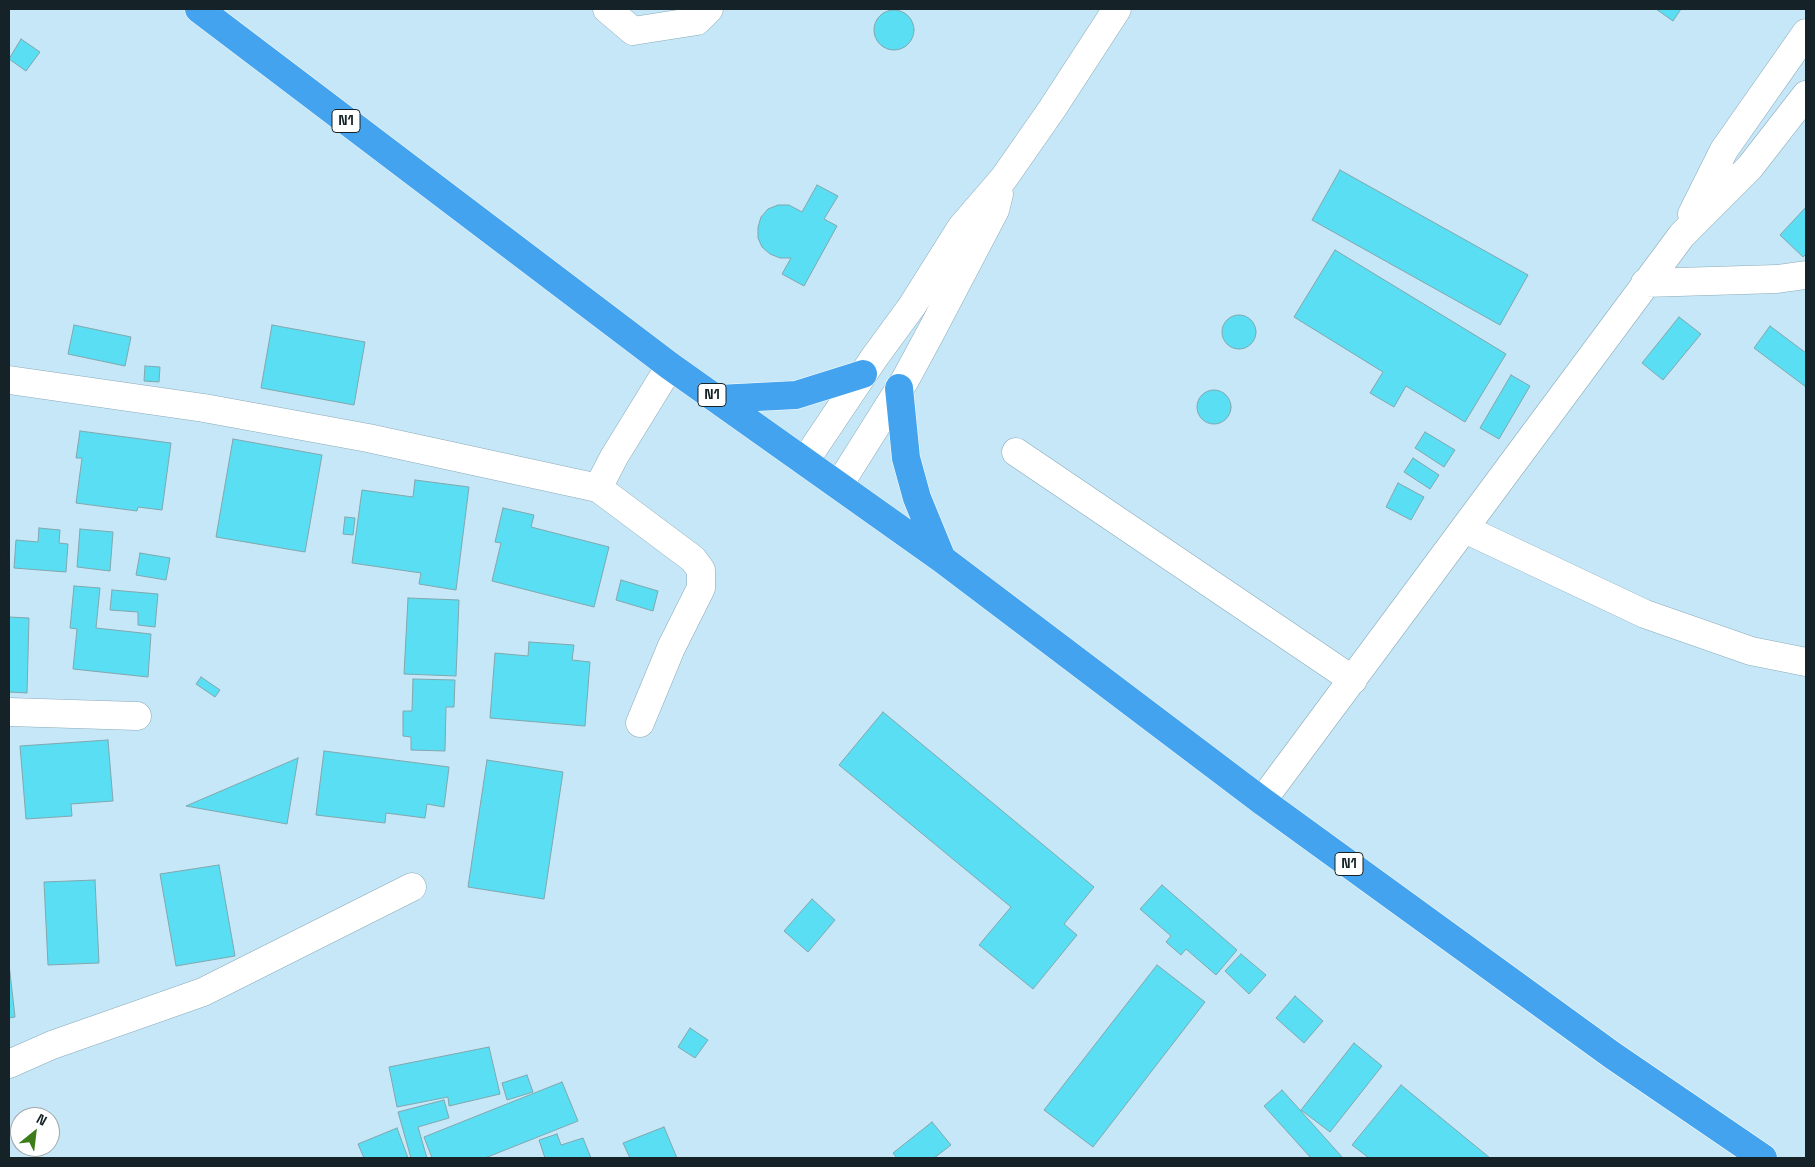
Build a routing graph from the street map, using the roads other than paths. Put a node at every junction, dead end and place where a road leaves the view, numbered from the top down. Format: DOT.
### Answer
graph roads {
  1 [pos="199,9"];
  2 [pos="607,9"];
  3 [pos="709,9"];
  4 [pos="1116,9"];
  5 [pos="1806,33"];
  6 [pos="1806,95"];
  7 [pos="1004,178"];
  8 [pos="1682,235"];
  9 [pos="1806,275"];
  10 [pos="1645,283"];
  11 [pos="670,366"];
  12 [pos="863,374"];
  13 [pos="9,380"];
  14 [pos="899,388"];
  15 [pos="718,399"];
  16 [pos="1016,452"];
  17 [pos="805,460"];
  18 [pos="839,485"];
  19 [pos="598,488"];
  20 [pos="1465,529"];
  21 [pos="942,559"];
  22 [pos="1806,662"];
  23 [pos="1353,680"];
  24 [pos="9,712"];
  25 [pos="137,716"];
  26 [pos="640,723"];
  27 [pos="1262,801"];
  28 [pos="412,887"];
  29 [pos="9,1064"];
  30 [pos="1763,1158"];
  1 -- 11 [label="highway, N1"];
  2 -- 3 [label="street"];
  4 -- 7 [label="street"];
  5 -- 8 [label="street"];
  6 -- 8 [label="street"];
  7 -- 12 [label="street"];
  7 -- 14 [label="street"];
  8 -- 10 [label="street"];
  9 -- 10 [label="street"];
  10 -- 20 [label="street"];
  11 -- 15 [label="highway, N1"];
  11 -- 19 [label="street"];
  12 -- 15 [label="highway"];
  12 -- 17 [label="street"];
  13 -- 19 [label="street"];
  14 -- 18 [label="street"];
  14 -- 21 [label="highway"];
  15 -- 17 [label="highway, N1"];
  16 -- 23 [label="street"];
  17 -- 18 [label="highway, N1"];
  18 -- 21 [label="highway, N1"];
  19 -- 26 [label="street"];
  20 -- 22 [label="street"];
  20 -- 23 [label="street"];
  21 -- 27 [label="highway, N1"];
  23 -- 27 [label="street"];
  24 -- 25 [label="street"];
  27 -- 30 [label="highway, N1"];
  28 -- 29 [label="street"];
}
